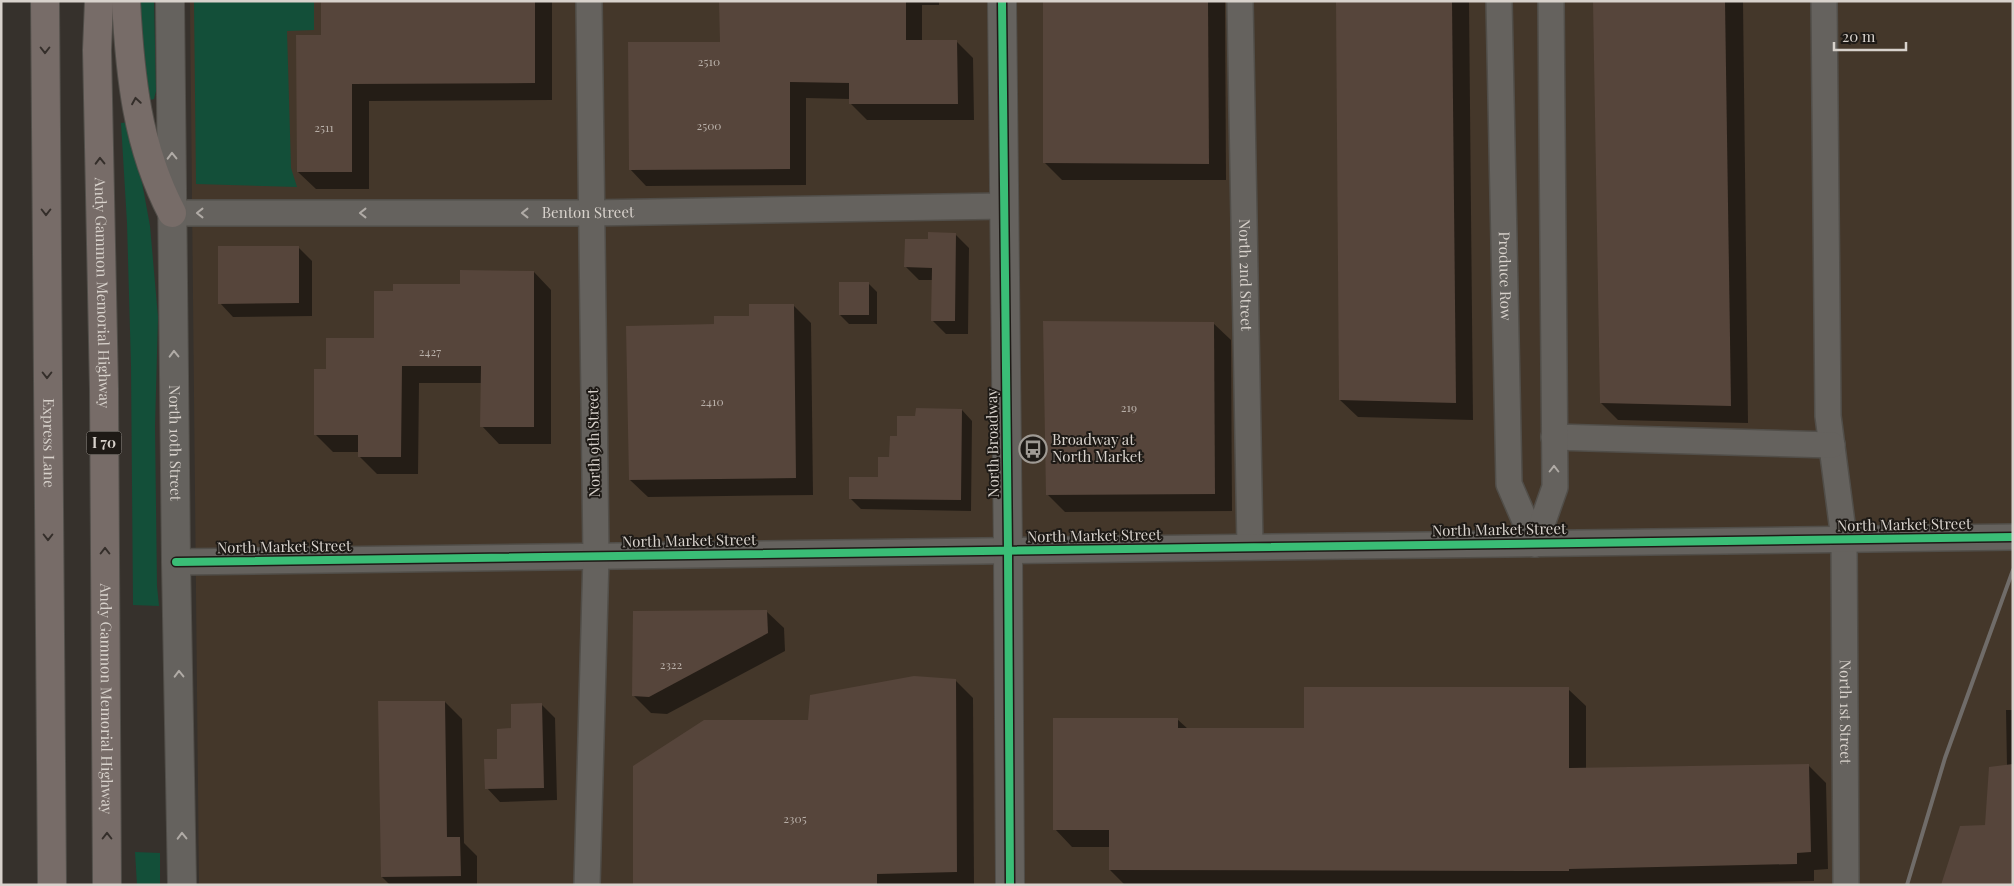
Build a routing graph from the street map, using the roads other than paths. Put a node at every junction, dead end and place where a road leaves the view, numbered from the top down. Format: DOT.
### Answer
graph roads {
  1 [pos="45,1"];
  2 [pos="98,1"];
  3 [pos="126,1"];
  4 [pos="170,1"];
  5 [pos="589,1"];
  6 [pos="1002,1"];
  7 [pos="1240,1"];
  8 [pos="1499,1"];
  9 [pos="1551,1"];
  10 [pos="1824,1"];
  11 [pos="1004,206"];
  12 [pos="172,213"];
  13 [pos="592,213"];
  14 [pos="1554,437"];
  15 [pos="1832,445"];
  16 [pos="2013,537"];
  17 [pos="1844,539"];
  18 [pos="1536,544"];
  19 [pos="1250,547"];
  20 [pos="1008,551"];
  21 [pos="596,556"];
  22 [pos="176,562"];
  23 [pos="52,885"];
  24 [pos="107,885"];
  25 [pos="182,885"];
  26 [pos="586,885"];
  27 [pos="1010,885"];
  28 [pos="1846,885"];
  1 -- 23 [label="highway, Express Lane, one-way"];
  24 -- 2 [label="highway, Andy Gammon Memorial Highway / I 70, one-way"];
  12 -- 3 [label="highway, one-way"];
  12 -- 4 [label="street, North 10th Street, one-way"];
  5 -- 13 [label="street, North 9th Street"];
  6 -- 11 [label="street, North Broadway"];
  7 -- 19 [label="street, North 2nd Street"];
  8 -- 18 [label="street, Produce Row"];
  9 -- 14 [label="street"];
  10 -- 15 [label="street, North 1st Street"];
  11 -- 13 [label="street, Benton Street"];
  11 -- 20 [label="street, North Broadway"];
  13 -- 12 [label="street, Benton Street, one-way"];
  22 -- 12 [label="street, North 10th Street, one-way"];
  13 -- 21 [label="street, North 9th Street"];
  14 -- 15 [label="street"];
  18 -- 14 [label="street, one-way"];
  15 -- 17 [label="street, North 1st Street"];
  16 -- 17 [label="street, North Market Street"];
  17 -- 18 [label="street, North Market Street"];
  17 -- 28 [label="street, North 1st Street"];
  18 -- 19 [label="street, North Market Street"];
  19 -- 20 [label="street, North Market Street"];
  20 -- 21 [label="street, North Market Street"];
  20 -- 27 [label="street, North Broadway"];
  21 -- 22 [label="street, North Market Street"];
  21 -- 26 [label="street, North 9th Street"];
  25 -- 22 [label="street, North 10th Street, one-way"];
}
